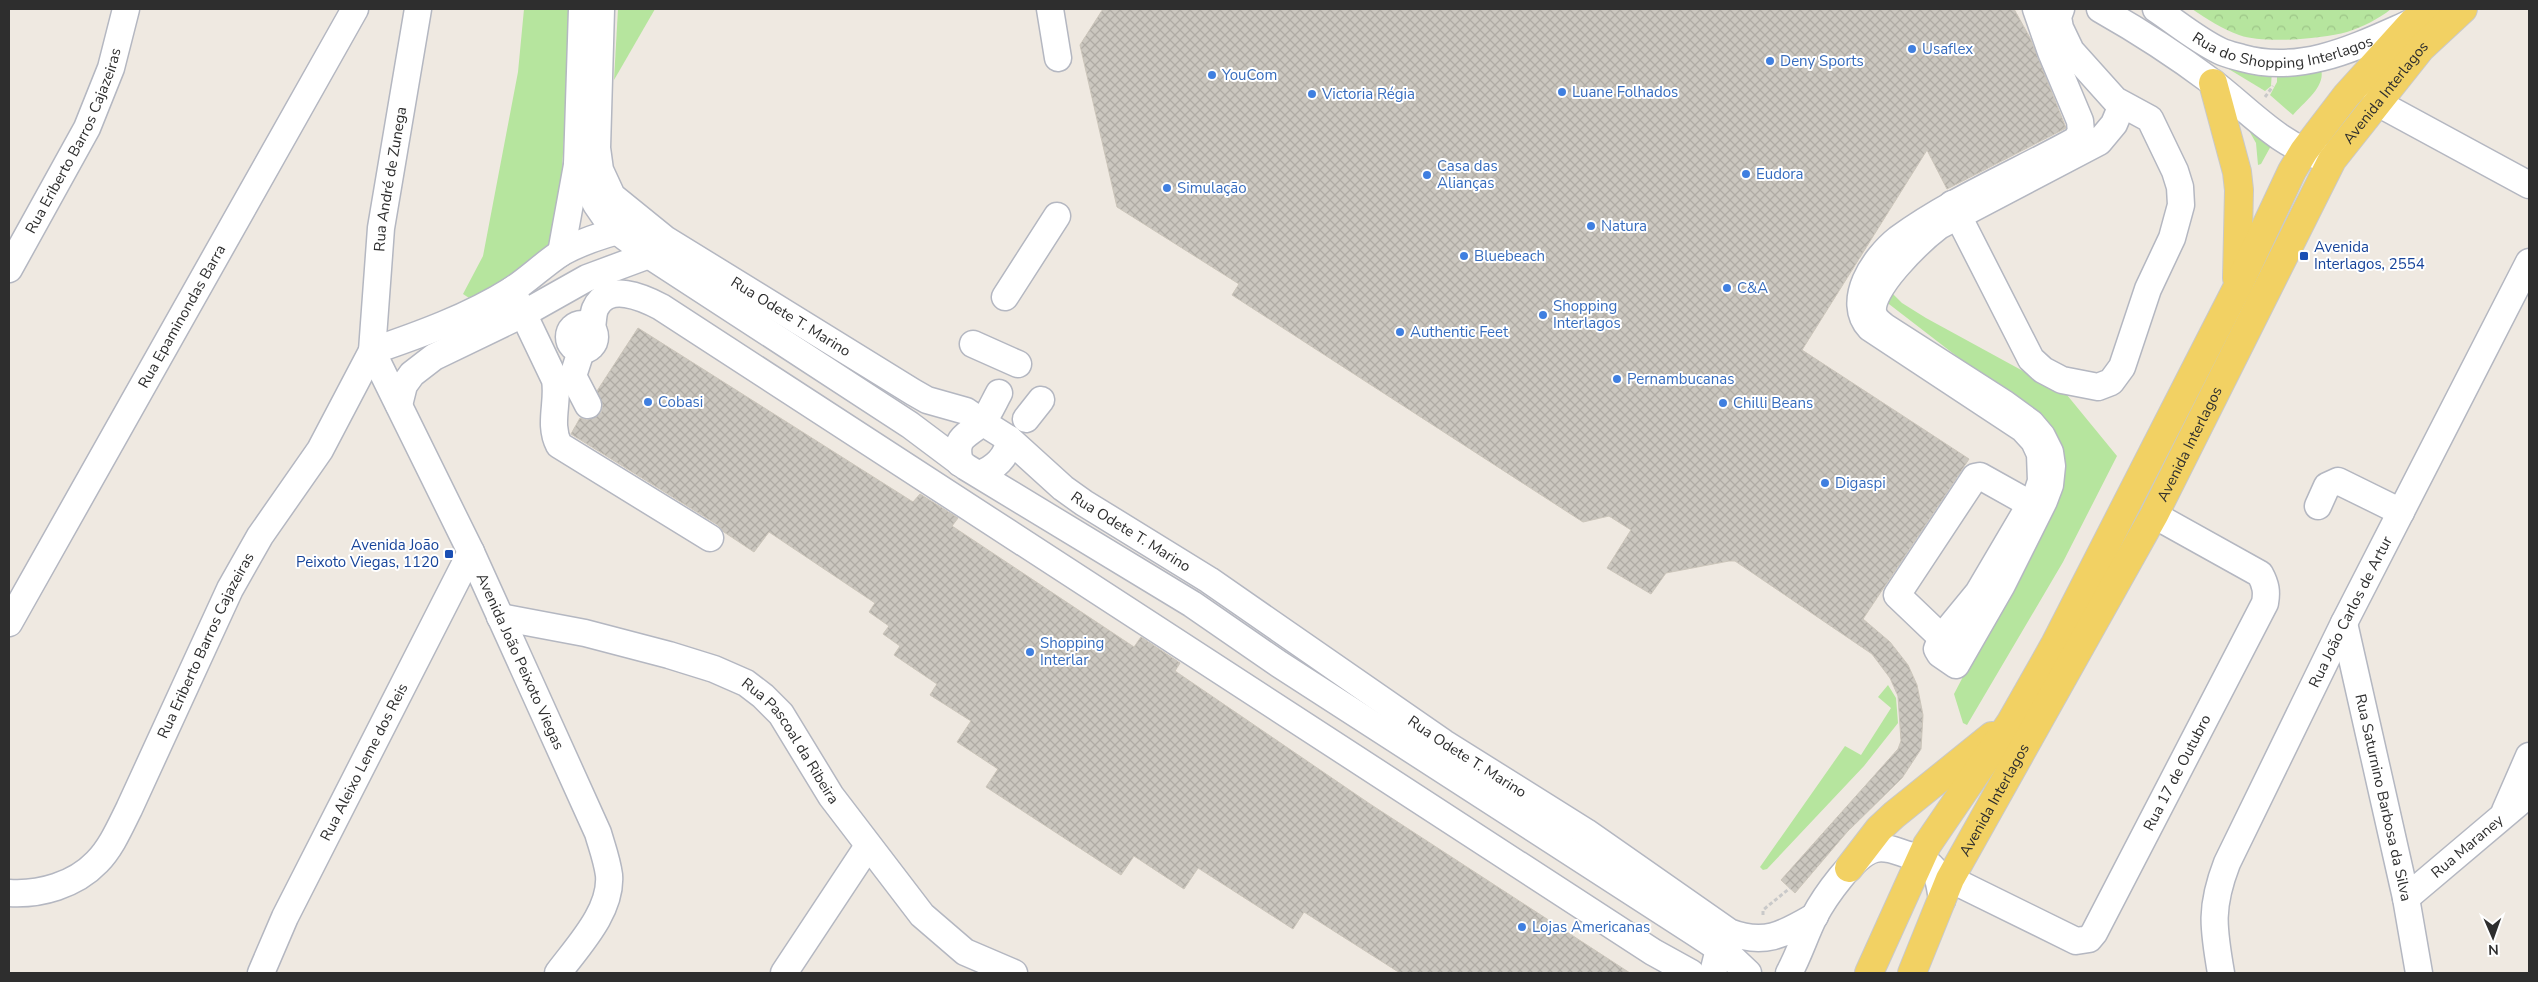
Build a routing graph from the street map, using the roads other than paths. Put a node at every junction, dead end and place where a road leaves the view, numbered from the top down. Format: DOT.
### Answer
graph roads {
  1 [pos="126,9"];
  2 [pos="355,9"];
  3 [pos="418,9"];
  4 [pos="582,9"];
  5 [pos="601,9"];
  6 [pos="1050,9"];
  7 [pos="2036,9"];
  8 [pos="2061,9"];
  9 [pos="2100,9"];
  10 [pos="2156,9"];
  11 [pos="2464,9"];
  12 [pos="2422,16"];
  13 [pos="1058,58"];
  14 [pos="2213,83"];
  15 [pos="2118,102"];
  16 [pos="2376,102"];
  17 [pos="2080,122"];
  18 [pos="2304,151"];
  19 [pos="2332,160"];
  20 [pos="577,165"];
  21 [pos="2529,185"];
  22 [pos="1955,210"];
  23 [pos="1057,216"];
  24 [pos="617,231"];
  25 [pos="653,239"];
  26 [pos="561,253"];
  27 [pos="2529,262"];
  28 [pos="9,269"];
  29 [pos="527,279"];
  30 [pos="2237,288"];
  31 [pos="556,296"];
  32 [pos="1005,297"];
  33 [pos="523,314"];
  34 [pos="760,325"];
  35 [pos="1876,326"];
  36 [pos="581,334"];
  37 [pos="714,342"];
  38 [pos="973,344"];
  39 [pos="372,351"];
  40 [pos="1018,364"];
  41 [pos="999,393"];
  42 [pos="399,405"];
  43 [pos="588,405"];
  44 [pos="982,422"];
  45 [pos="1009,439"];
  46 [pos="1036,462"];
  47 [pos="969,469"];
  48 [pos="1016,496"];
  49 [pos="2030,504"];
  50 [pos="2318,506"];
  51 [pos="2401,512"];
  52 [pos="2154,515"];
  53 [pos="710,538"];
  54 [pos="471,552"];
  55 [pos="500,617"];
  56 [pos="9,623"];
  57 [pos="2344,623"];
  58 [pos="1953,637"];
  59 [pos="1279,664"];
  60 [pos="1280,710"];
  61 [pos="2011,722"];
  62 [pos="2529,756"];
  63 [pos="2529,794"];
  64 [pos="2504,814"];
  65 [pos="1526,823"];
  66 [pos="1486,844"];
  67 [pos="868,846"];
  68 [pos="1920,859"];
  69 [pos="1849,868"];
  70 [pos="1946,889"];
  71 [pos="9,894"];
  72 [pos="2406,898"];
  73 [pos="1815,916"];
  74 [pos="1697,934"];
  75 [pos="1653,952"];
  76 [pos="1716,961"];
  77 [pos="261,973"];
  78 [pos="558,973"];
  79 [pos="784,973"];
  80 [pos="1014,973"];
  81 [pos="1672,973"];
  82 [pos="1691,973"];
  83 [pos="1748,973"];
  84 [pos="1789,973"];
  85 [pos="1869,973"];
  86 [pos="1912,973"];
  87 [pos="2221,973"];
  88 [pos="2420,973"];
  1 -- 28 [label="street, Rua Eriberto Barros Cajazeiras"];
  2 -- 56 [label="street, Rua Epaminondas Barra"];
  3 -- 39 [label="street, Rua André de Zunega"];
  4 -- 20 [label="street, Rua Odete T. Marino"];
  5 -- 25 [label="street, Rua Odete T. Marino"];
  6 -- 13 [label="street"];
  7 -- 17 [label="street"];
  8 -- 15 [label="street"];
  9 -- 14 [label="street, Rua do Shopping Interlagos"];
  10 -- 12 [label="street, Rua do Shopping Interlagos"];
  11 -- 16 [label="main road, Avenida Interlagos"];
  12 -- 18 [label="main road, Avenida Interlagos"];
  14 -- 18 [label="street, Rua do Shopping Interlagos"];
  14 -- 30 [label="main road"];
  15 -- 17 [label="street"];
  15 -- 22 [label="street"];
  15 -- 22 [label="street"];
  16 -- 19 [label="main road, Avenida Interlagos"];
  16 -- 21 [label="street"];
  17 -- 22 [label="street"];
  18 -- 19 [label="street, Rua do Shopping Interlagos"];
  18 -- 30 [label="main road, Avenida Interlagos"];
  19 -- 52 [label="main road, Avenida Interlagos"];
  20 -- 24 [label="street, Rua Odete T. Marino"];
  20 -- 26 [label="street"];
  22 -- 35 [label="street"];
  23 -- 32 [label="street"];
  24 -- 25 [label="street, Rua Odete T. Marino"];
  24 -- 26 [label="street"];
  25 -- 31 [label="street"];
  25 -- 34 [label="street, Rua Odete T. Marino"];
  25 -- 44 [label="street, Rua Odete T. Marino"];
  26 -- 29 [label="street"];
  27 -- 51 [label="street, Rua João Carlos de Artur"];
  29 -- 31 [label="street"];
  29 -- 33 [label="street"];
  29 -- 39 [label="street"];
  30 -- 61 [label="main road, Avenida Interlagos"];
  31 -- 33 [label="street"];
  31 -- 36 [label="street"];
  33 -- 42 [label="street"];
  33 -- 53 [label="street"];
  34 -- 37 [label="street"];
  34 -- 47 [label="street, Rua Odete T. Marino"];
  35 -- 49 [label="street"];
  35 -- 58 [label="street"];
  36 -- 37 [label="street"];
  36 -- 43 [label="street"];
  37 -- 60 [label="street"];
  38 -- 40 [label="street"];
  39 -- 42 [label="street, Avenida João Peixoto Viegas"];
  39 -- 71 [label="street, Rua Eriberto Barros Cajazeiras"];
  41 -- 44 [label="street"];
  42 -- 54 [label="street, Avenida João Peixoto Viegas"];
  44 -- 45 [label="street, Rua Odete T. Marino"];
  44 -- 47 [label="street"];
  45 -- 46 [label="street, Rua Odete T. Marino"];
  45 -- 47 [label="street"];
  46 -- 48 [label="street"];
  46 -- 73 [label="street, Rua Odete T. Marino"];
  47 -- 48 [label="street, Rua Odete T. Marino"];
  48 -- 59 [label="street, Rua Odete T. Marino"];
  49 -- 58 [label="street"];
  49 -- 58 [label="street"];
  50 -- 51 [label="street"];
  51 -- 57 [label="street, Rua João Carlos de Artur"];
  52 -- 70 [label="main road, Avenida Interlagos"];
  52 -- 70 [label="street, Rua 17 de Outubro"];
  54 -- 55 [label="street, Avenida João Peixoto Viegas"];
  54 -- 77 [label="street, Rua Aleixo Leme dos Reis"];
  55 -- 67 [label="street, Rua Pascoal da Ribeira"];
  55 -- 78 [label="street, Avenida João Peixoto Viegas"];
  57 -- 72 [label="street, Rua Saturnino Barbosa da Silva"];
  57 -- 87 [label="street, Rua João Carlos de Artur"];
  59 -- 60 [label="street"];
  59 -- 65 [label="street, Rua Odete T. Marino"];
  60 -- 66 [label="street"];
  61 -- 68 [label="main road, Avenida Interlagos"];
  61 -- 69 [label="main road"];
  62 -- 64 [label="street"];
  63 -- 64 [label="street, Rua Maraney"];
  64 -- 72 [label="street, Rua Maraney"];
  65 -- 66 [label="street"];
  65 -- 74 [label="street, Rua Odete T. Marino"];
  66 -- 75 [label="street"];
  67 -- 79 [label="street"];
  67 -- 80 [label="street, Rua Pascoal da Ribeira"];
  68 -- 69 [label="street"];
  68 -- 70 [label="street"];
  68 -- 85 [label="main road, Avenida Interlagos"];
  69 -- 73 [label="street"];
  70 -- 86 [label="main road, Avenida Interlagos"];
  72 -- 88 [label="street, Rua Saturnino Barbosa da Silva"];
  73 -- 84 [label="street"];
  74 -- 75 [label="street"];
  74 -- 76 [label="street, Rua Odete T. Marino"];
  75 -- 81 [label="street"];
  75 -- 82 [label="street"];
  76 -- 83 [label="street, Rua Odete T. Marino"];
}
